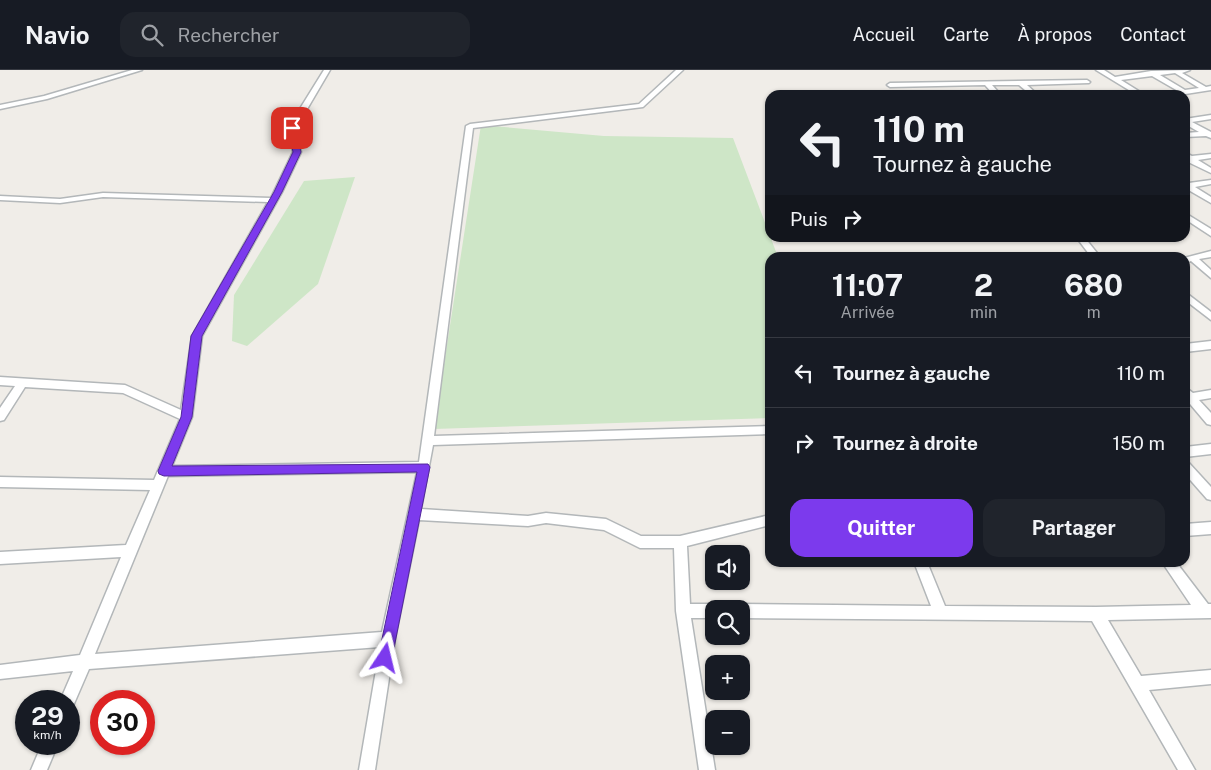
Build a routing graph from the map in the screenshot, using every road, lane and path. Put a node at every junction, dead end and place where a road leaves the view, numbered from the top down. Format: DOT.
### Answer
graph roads {
  1 [pos="140,70"];
  2 [pos="327,70"];
  3 [pos="680,70"];
  4 [pos="1099,70"];
  5 [pos="1144,70"];
  6 [pos="1187,70"];
  7 [pos="1174,71"];
  8 [pos="1152,74"];
  9 [pos="1114,79"];
  10 [pos="1087,82"];
  11 [pos="986,83"];
  12 [pos="1021,83"];
  13 [pos="890,85"];
  14 [pos="1208,89"];
  15 [pos="993,90"];
  16 [pos="1029,90"];
  17 [pos="1133,90"];
  18 [pos="1180,90"];
  19 [pos="1190,91"];
  20 [pos="0,107"];
  21 [pos="1211,117"];
  22 [pos="1190,120"];
  23 [pos="1190,124"];
  24 [pos="1190,135"];
  25 [pos="1210,135"];
  26 [pos="1211,156"];
  27 [pos="1190,158"];
  28 [pos="1190,160"];
  29 [pos="1211,171"];
  30 [pos="1211,182"];
  31 [pos="1190,185"];
  32 [pos="1190,188"];
  33 [pos="0,198"];
  34 [pos="273,200"];
  35 [pos="1211,201"];
  36 [pos="1190,218"];
  37 [pos="1211,233"];
  38 [pos="1084,242"];
  39 [pos="1092,252"];
  40 [pos="1211,254"];
  41 [pos="1190,259"];
  42 [pos="1190,260"];
  43 [pos="1211,275"];
  44 [pos="1190,299"];
  45 [pos="1211,317"];
  46 [pos="1211,345"];
  47 [pos="1190,347"];
  48 [pos="0,380"];
  49 [pos="22,383"];
  50 [pos="1190,394"];
  51 [pos="1211,394"];
  52 [pos="1190,396"];
  53 [pos="0,417"];
  54 [pos="186,417"];
  55 [pos="1211,421"];
  56 [pos="765,430"];
  57 [pos="428,441"];
  58 [pos="1211,449"];
  59 [pos="1190,451"];
  60 [pos="424,467"];
  61 [pos="164,471"];
  62 [pos="1190,472"];
  63 [pos="0,482"];
  64 [pos="158,485"];
  65 [pos="1211,495"];
  66 [pos="414,514"];
  67 [pos="765,521"];
  68 [pos="1211,528"];
  69 [pos="1190,530"];
  70 [pos="680,542"];
  71 [pos="130,550"];
  72 [pos="0,558"];
  73 [pos="922,567"];
  74 [pos="1172,567"];
  75 [pos="683,611"];
  76 [pos="705,611"];
  77 [pos="750,611"];
  78 [pos="1208,611"];
  79 [pos="941,613"];
  80 [pos="1096,614"];
  81 [pos="388,639"];
  82 [pos="84,662"];
  83 [pos="0,672"];
  84 [pos="1211,677"];
  85 [pos="1138,684"];
  86 [pos="73,690"];
  87 [pos="45,755"];
  88 [pos="39,770"];
  89 [pos="367,770"];
  90 [pos="707,770"];
  91 [pos="1187,770"];
  1 -- 20 [label="street"];
  2 -- 34 [label="street"];
  3 -- 57 [label="street"];
  4 -- 9 [label="street"];
  5 -- 8 [label="street"];
  6 -- 7 [label="street"];
  7 -- 8 [label="street"];
  7 -- 14 [label="street"];
  8 -- 9 [label="street"];
  8 -- 18 [label="street"];
  9 -- 17 [label="street"];
  10 -- 12 [label="street"];
  11 -- 12 [label="street"];
  11 -- 13 [label="street"];
  11 -- 15 [label="street"];
  12 -- 16 [label="street"];
  14 -- 19 [label="street"];
  21 -- 22 [label="street"];
  23 -- 25 [label="street"];
  24 -- 25 [label="street"];
  26 -- 27 [label="street"];
  28 -- 29 [label="street"];
  30 -- 31 [label="street"];
  32 -- 35 [label="street"];
  33 -- 34 [label="street"];
  34 -- 54 [label="street"];
  36 -- 37 [label="street"];
  38 -- 39 [label="street"];
  40 -- 41 [label="street"];
  42 -- 43 [label="street"];
  44 -- 45 [label="street"];
  46 -- 47 [label="street"];
  48 -- 49 [label="street"];
  49 -- 53 [label="street"];
  49 -- 54 [label="street"];
  50 -- 51 [label="street"];
  52 -- 55 [label="street"];
  54 -- 61 [label="street"];
  56 -- 57 [label="street"];
  57 -- 60 [label="street"];
  58 -- 59 [label="street"];
  60 -- 61 [label="street"];
  60 -- 66 [label="street"];
  61 -- 64 [label="street"];
  62 -- 65 [label="street"];
  63 -- 64 [label="street"];
  64 -- 71 [label="street"];
  66 -- 70 [label="street"];
  66 -- 81 [label="street"];
  67 -- 70 [label="street"];
  68 -- 69 [label="street"];
  70 -- 75 [label="street"];
  71 -- 72 [label="street"];
  71 -- 82 [label="street"];
  73 -- 79 [label="street"];
  74 -- 78 [label="street"];
  75 -- 76 [label="street"];
  75 -- 90 [label="street"];
  77 -- 79 [label="street"];
  78 -- 80 [label="street"];
  79 -- 80 [label="street"];
  80 -- 85 [label="street"];
  81 -- 82 [label="street"];
  81 -- 89 [label="street"];
  82 -- 83 [label="street"];
  82 -- 86 [label="street"];
  84 -- 85 [label="street"];
  85 -- 91 [label="street"];
  87 -- 88 [label="street"];
}
